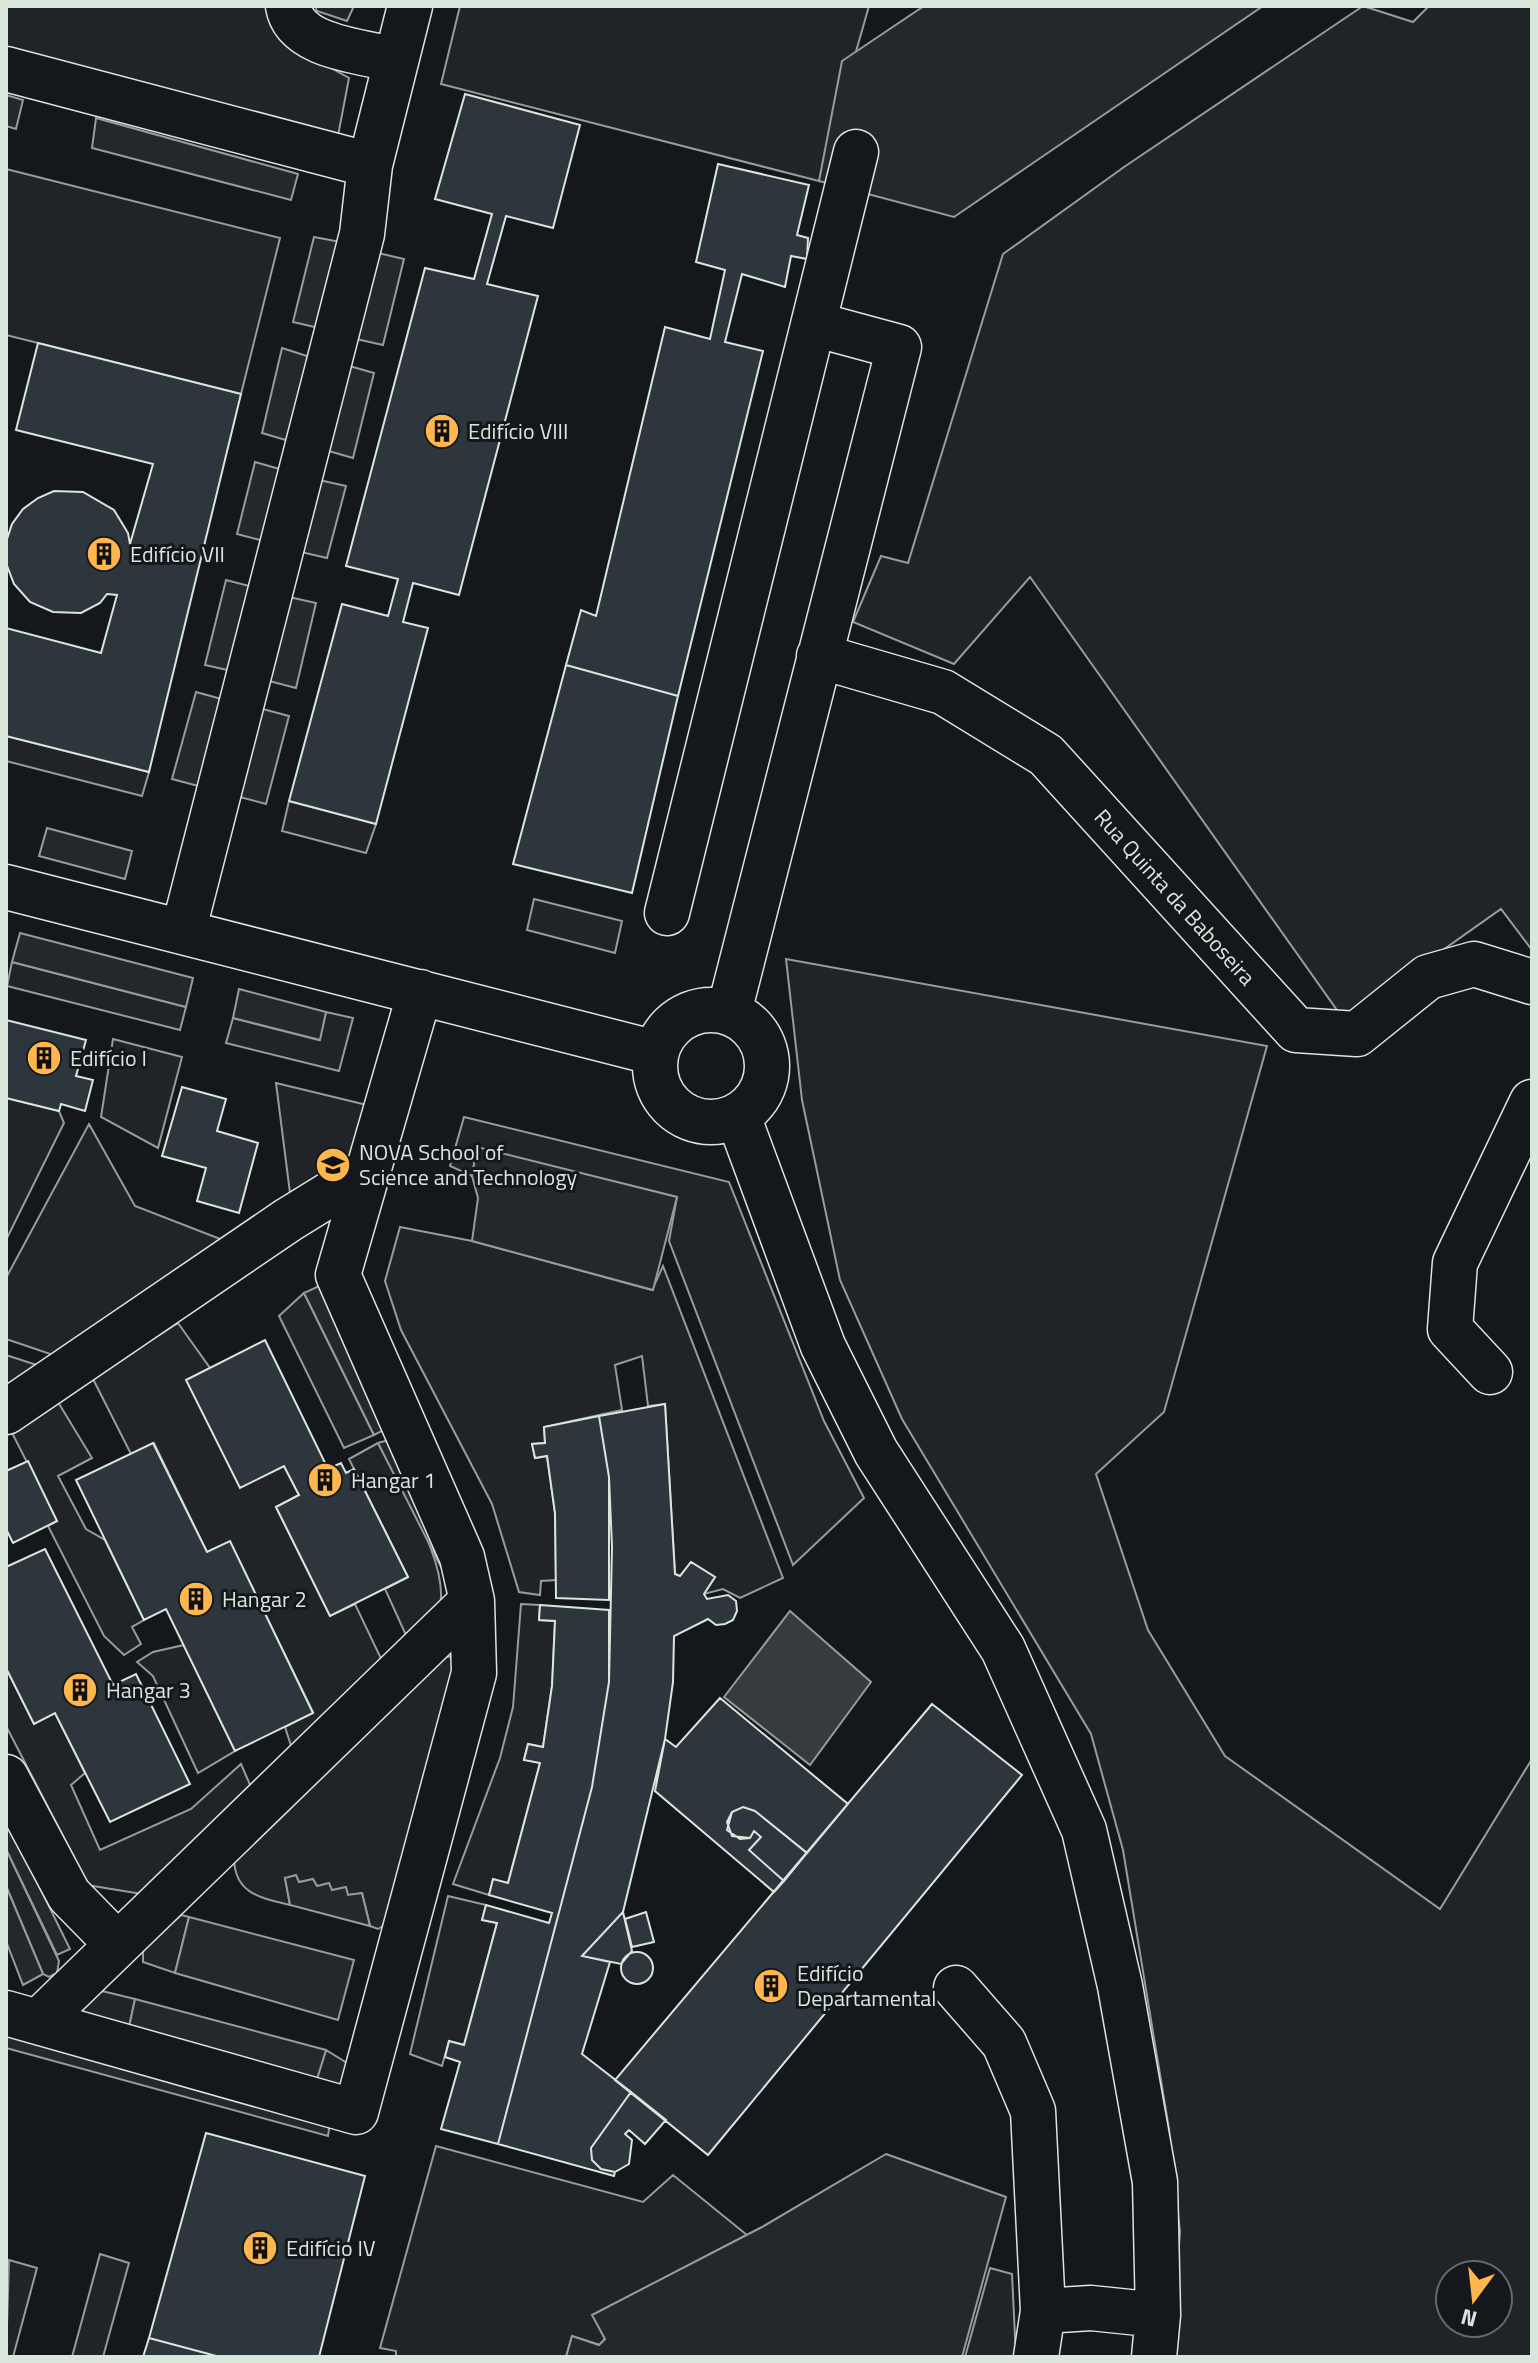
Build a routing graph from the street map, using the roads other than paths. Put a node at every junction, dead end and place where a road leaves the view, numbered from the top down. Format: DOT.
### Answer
graph roads {
  1 [pos="288,6"];
  2 [pos="410,6"];
  3 [pos="396,60"];
  4 [pos="6,69"];
  5 [pos="856,152"];
  6 [pos="370,165"];
  7 [pos="814,324"];
  8 [pos="819,656"];
  9 [pos="6,887"];
  10 [pos="667,913"];
  11 [pos="183,932"];
  12 [pos="1532,982"];
  13 [pos="420,992"];
  14 [pos="729,1012"];
  15 [pos="656,1053"];
  16 [pos="1532,1102"];
  17 [pos="738,1116"];
  18 [pos="369,1170"];
  19 [pos="304,1210"];
  20 [pos="338,1275"];
  21 [pos="1490,1372"];
  22 [pos="6,1412"];
  23 [pos="472,1601"];
  24 [pos="6,1777"];
  25 [pos="117,1944"];
  26 [pos="956,1988"];
  27 [pos="22,2017"];
  28 [pos="1043,2311"];
  29 [pos="1156,2336"];
  30 [pos="1036,2357"];
  1 -- 3 [label="street"];
  2 -- 3 [label="street"];
  3 -- 6 [label="street"];
  4 -- 6 [label="street"];
  5 -- 7 [label="street"];
  6 -- 11 [label="street"];
  7 -- 8 [label="street"];
  7 -- 10 [label="street"];
  8 -- 12 [label="street, Rua Quinta da Baboseira"];
  8 -- 14 [label="street"];
  9 -- 11 [label="street"];
  11 -- 13 [label="street"];
  13 -- 15 [label="street"];
  13 -- 18 [label="street"];
  14 -- 15 [label="street"];
  14 -- 17 [label="street"];
  15 -- 17 [label="street"];
  16 -- 21 [label="street"];
  17 -- 29 [label="street"];
  18 -- 19 [label="street"];
  18 -- 20 [label="street"];
  19 -- 20 [label="street"];
  19 -- 22 [label="street"];
  20 -- 23 [label="street"];
  23 -- 25 [label="street"];
  23 -- 27 [label="street"];
  24 -- 25 [label="street"];
  25 -- 27 [label="street"];
  26 -- 28 [label="street"];
  28 -- 29 [label="street"];
  28 -- 30 [label="street"];
}
